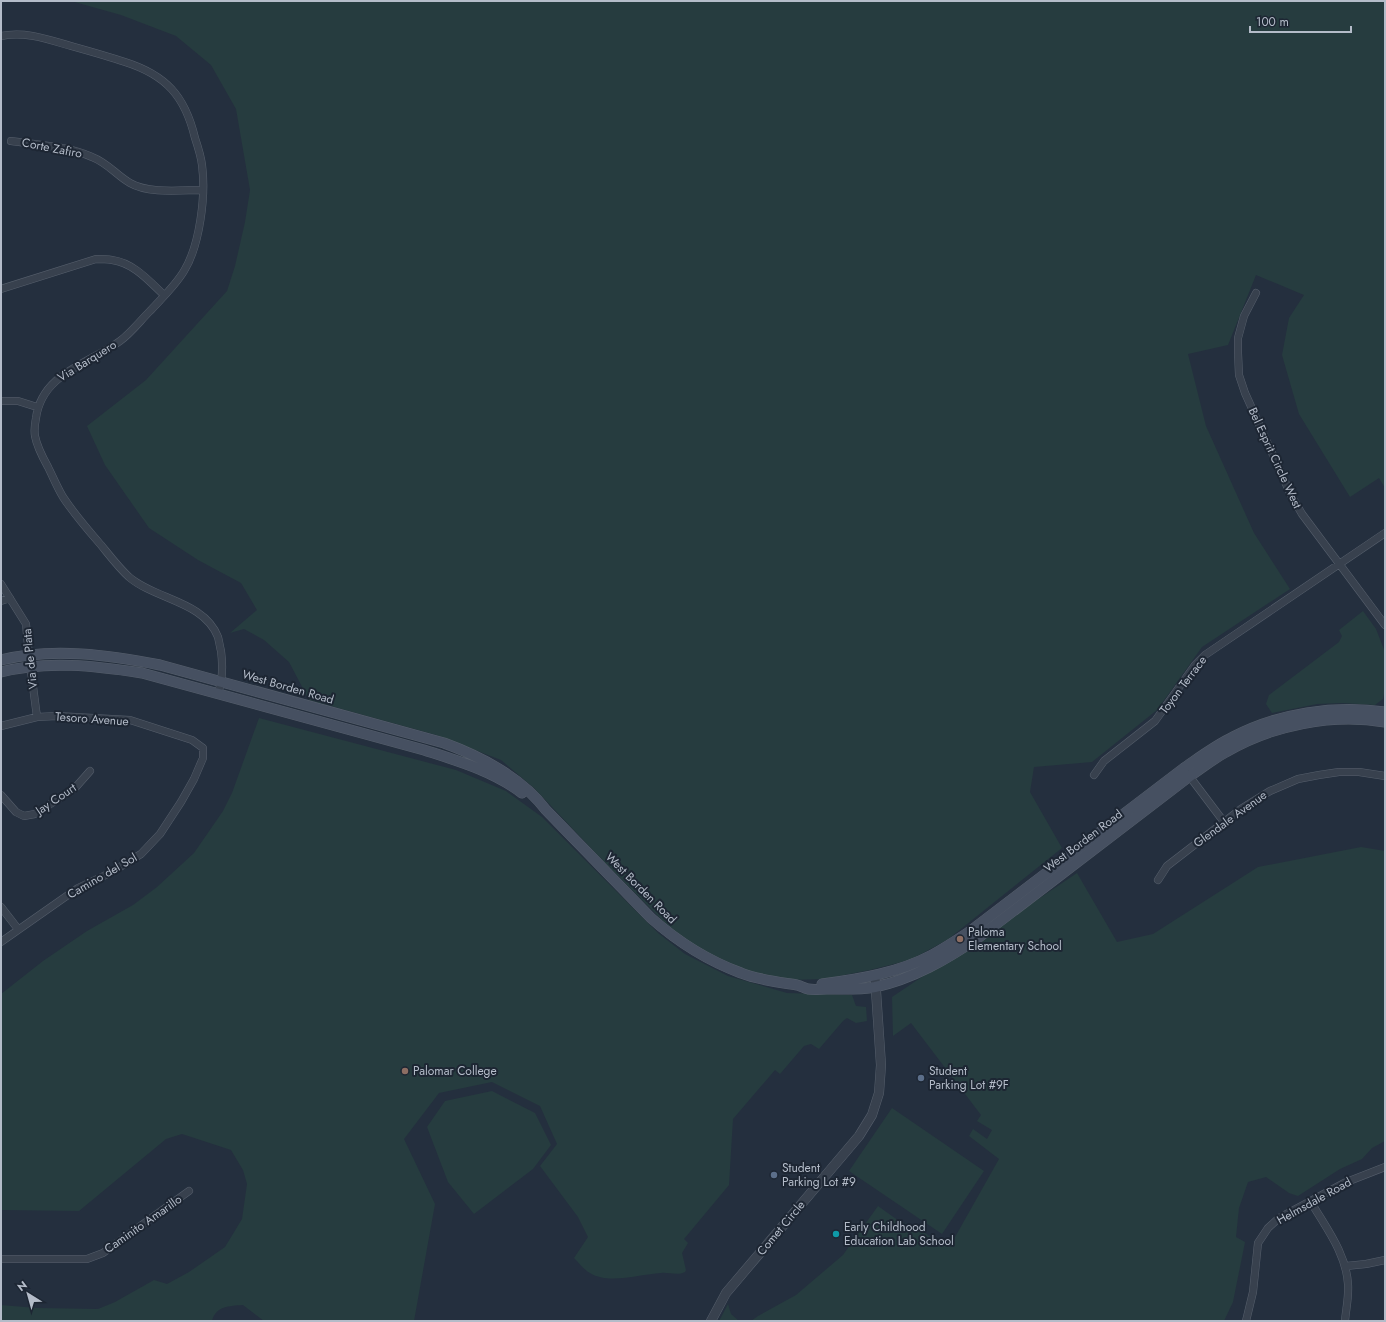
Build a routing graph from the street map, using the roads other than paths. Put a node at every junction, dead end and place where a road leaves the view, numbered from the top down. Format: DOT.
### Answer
graph roads {
  1 [pos="1,36"];
  2 [pos="11,141"];
  3 [pos="203,190"];
  4 [pos="1,289"];
  5 [pos="1256,293"];
  6 [pos="164,295"];
  7 [pos="1,401"];
  8 [pos="37,407"];
  9 [pos="1385,533"];
  10 [pos="1340,563"];
  11 [pos="1,584"];
  12 [pos="10,598"];
  13 [pos="1,601"];
  14 [pos="1385,625"];
  15 [pos="29,656"];
  16 [pos="1,660"];
  17 [pos="30,667"];
  18 [pos="1,672"];
  19 [pos="222,682"];
  20 [pos="218,693"];
  21 [pos="1385,712"];
  22 [pos="37,717"];
  23 [pos="1385,722"];
  24 [pos="1,726"];
  25 [pos="202,748"];
  26 [pos="90,771"];
  27 [pos="1187,772"];
  28 [pos="1094,775"];
  29 [pos="1385,776"];
  30 [pos="1,795"];
  31 [pos="546,810"];
  32 [pos="1224,822"];
  33 [pos="1158,880"];
  34 [pos="1,907"];
  35 [pos="18,929"];
  36 [pos="1,942"];
  37 [pos="874,976"];
  38 [pos="800,986"];
  39 [pos="875,987"];
  40 [pos="1385,1167"];
  41 [pos="189,1191"];
  42 [pos="1311,1202"];
  43 [pos="1,1259"];
  44 [pos="1385,1260"];
  45 [pos="1346,1266"];
  46 [pos="711,1321"];
  47 [pos="1246,1321"];
  48 [pos="1345,1321"];
  1 -- 3 [label="street, Via Barquero"];
  2 -- 3 [label="street, Corte Zafiro"];
  3 -- 6 [label="street, Via Barquero"];
  4 -- 6 [label="street"];
  5 -- 10 [label="street, Bel Esprit Circle West"];
  6 -- 8 [label="street, Via Barquero"];
  7 -- 8 [label="street"];
  8 -- 19 [label="street, Via Barquero"];
  9 -- 10 [label="street, Toyon Terrace"];
  10 -- 14 [label="street, Bel Esprit Circle West"];
  10 -- 28 [label="street, Toyon Terrace"];
  11 -- 12 [label="street, Via de Plata"];
  12 -- 13 [label="street"];
  12 -- 15 [label="street, Via de Plata"];
  15 -- 16 [label="main road, West Borden Road"];
  15 -- 17 [label="street, Via de Plata"];
  15 -- 19 [label="main road, West Borden Road"];
  17 -- 18 [label="main road, West Borden Road"];
  17 -- 20 [label="main road, West Borden Road"];
  17 -- 22 [label="street, Via de Plata"];
  19 -- 20 [label="street, Via Barquero"];
  19 -- 31 [label="main road, West Borden Road"];
  20 -- 31 [label="main road, West Borden Road"];
  21 -- 27 [label="main road, West Borden Road"];
  22 -- 24 [label="street, Tesoro Avenue"];
  22 -- 25 [label="street, Tesoro Avenue"];
  23 -- 27 [label="main road, West Borden Road"];
  25 -- 35 [label="street, Camino del Sol"];
  26 -- 30 [label="street, Jay Court"];
  27 -- 32 [label="street"];
  27 -- 37 [label="main road, West Borden Road"];
  27 -- 39 [label="main road, West Borden Road"];
  29 -- 32 [label="street, Glendale Avenue"];
  31 -- 38 [label="main road, West Borden Road"];
  32 -- 33 [label="street, Glendale Avenue"];
  34 -- 35 [label="street"];
  35 -- 36 [label="street, Camino del Sol"];
  37 -- 38 [label="main road, West Borden Road"];
  37 -- 39 [label="street, Comet Circle"];
  38 -- 39 [label="main road, West Borden Road"];
  39 -- 46 [label="street, Comet Circle"];
  40 -- 42 [label="street, Helmsdale Road"];
  41 -- 43 [label="street, Caminito Amarillo"];
  42 -- 45 [label="street"];
  42 -- 47 [label="street, Helmsdale Road"];
  44 -- 45 [label="street"];
  45 -- 48 [label="street"];
}
